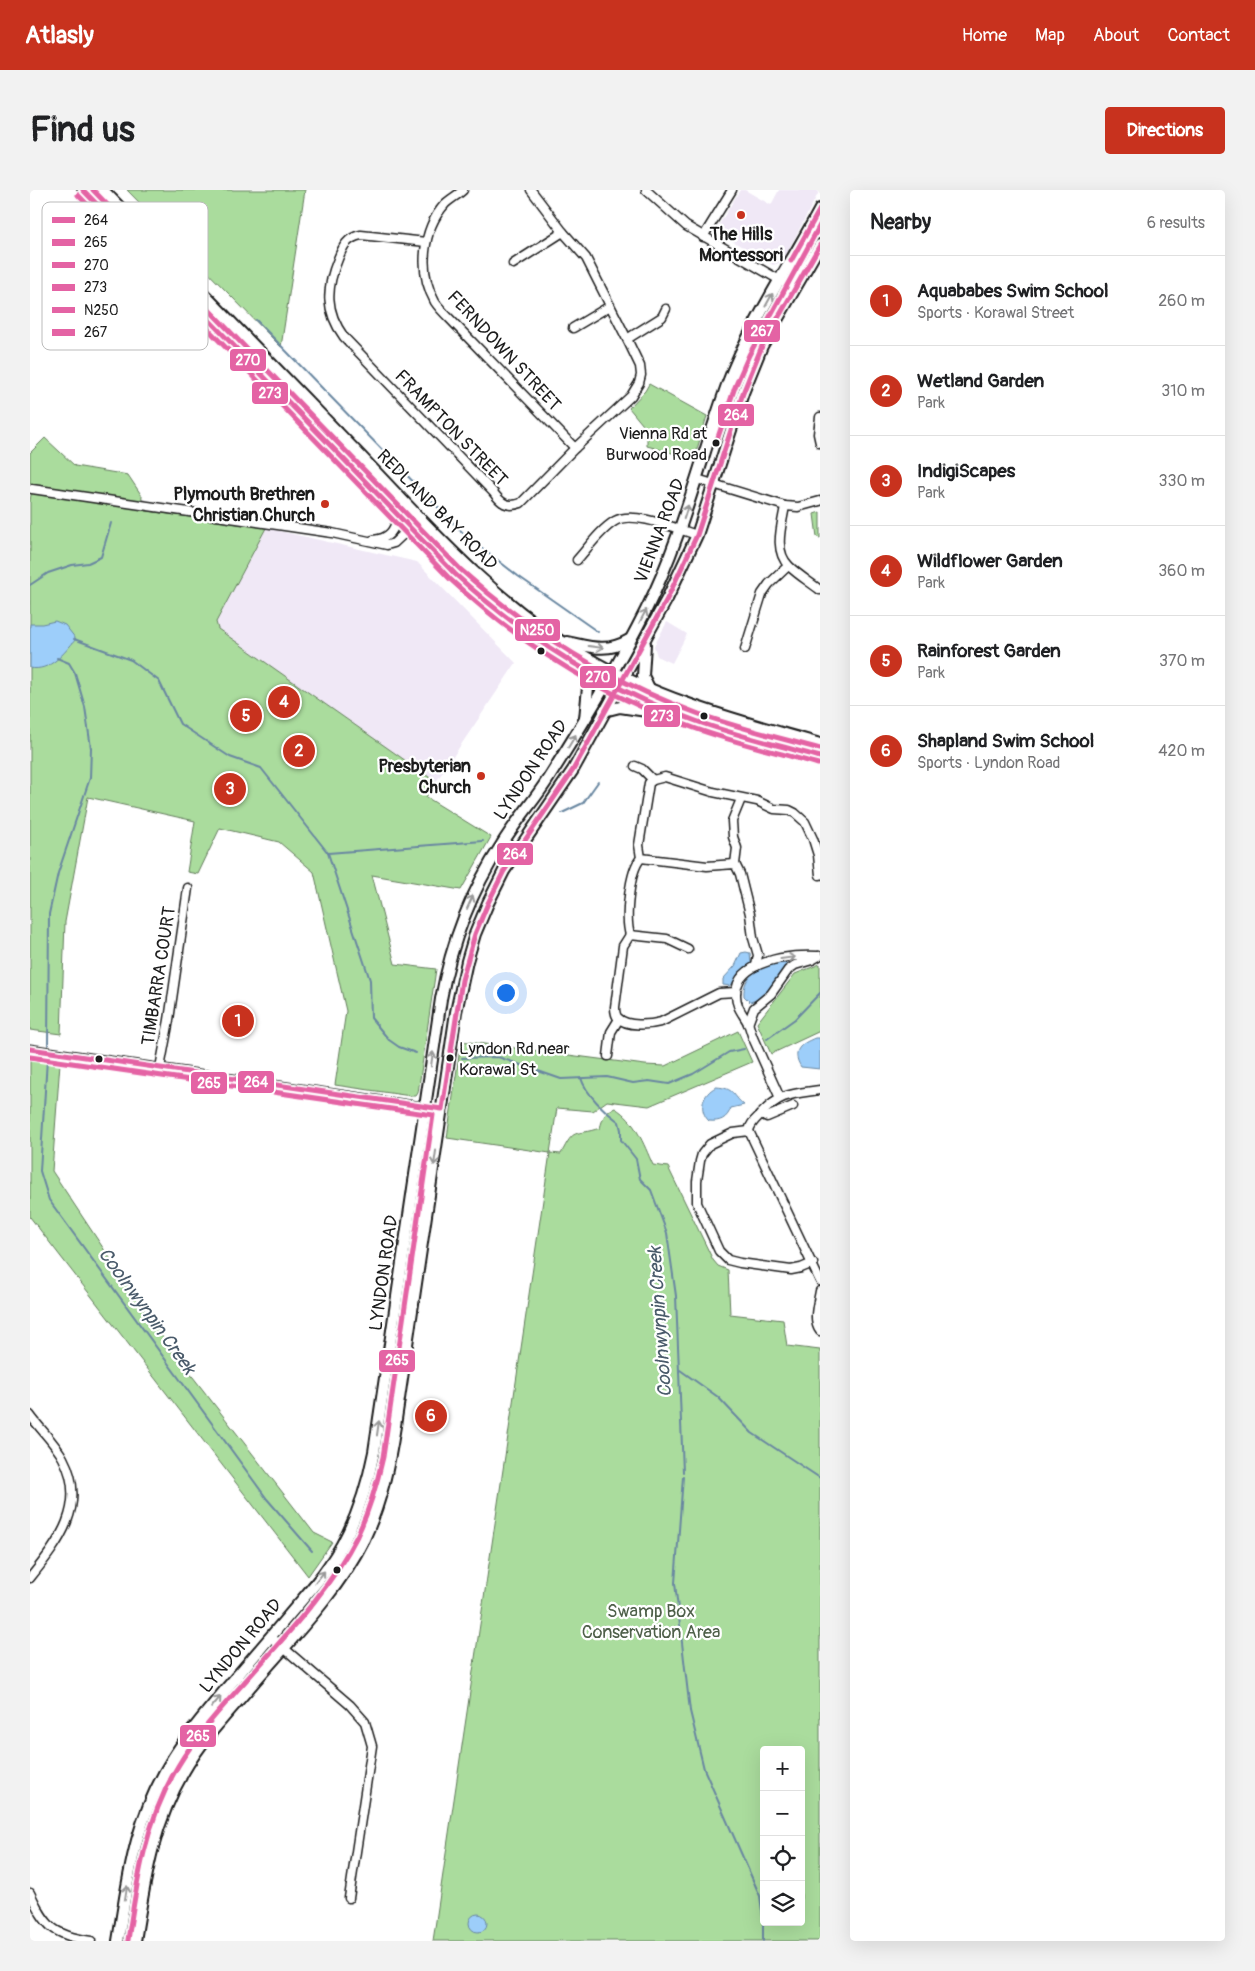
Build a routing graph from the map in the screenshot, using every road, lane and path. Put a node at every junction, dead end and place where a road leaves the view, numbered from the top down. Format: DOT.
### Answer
graph roads {
  1 [pos="83,190"];
  2 [pos="103,190"];
  3 [pos="463,190"];
  4 [pos="531,190"];
  5 [pos="646,190"];
  6 [pos="732,190"];
  7 [pos="95,202"];
  8 [pos="115,202"];
  9 [pos="820,209"];
  10 [pos="563,232"];
  11 [pos="703,237"];
  12 [pos="426,242"];
  13 [pos="820,245"];
  14 [pos="513,264"];
  15 [pos="780,281"];
  16 [pos="795,289"];
  17 [pos="208,299"];
  18 [pos="610,306"];
  19 [pos="666,309"];
  20 [pos="208,319"];
  21 [pos="573,328"];
  22 [pos="627,339"];
  23 [pos="820,417"];
  24 [pos="820,443"];
  25 [pos="575,448"];
  26 [pos="697,479"];
  27 [pos="715,484"];
  28 [pos="32,489"];
  29 [pos="820,501"];
  30 [pos="785,506"];
  31 [pos="415,513"];
  32 [pos="404,522"];
  33 [pos="680,530"];
  34 [pos="697,535"];
  35 [pos="371,541"];
  36 [pos="577,560"];
  37 [pos="788,566"];
  38 [pos="820,590"];
  39 [pos="630,640"];
  40 [pos="561,641"];
  41 [pos="645,641"];
  42 [pos="745,649"];
  43 [pos="586,671"];
  44 [pos="612,672"];
  45 [pos="623,677"];
  46 [pos="606,682"];
  47 [pos="618,687"];
  48 [pos="649,688"];
  49 [pos="604,711"];
  50 [pos="679,715"];
  51 [pos="585,720"];
  52 [pos="820,744"];
  53 [pos="817,757"];
  54 [pos="634,766"];
  55 [pos="653,780"];
  56 [pos="741,799"];
  57 [pos="641,858"];
  58 [pos="735,864"];
  59 [pos="820,875"];
  60 [pos="188,888"];
  61 [pos="630,935"];
  62 [pos="688,949"];
  63 [pos="758,955"];
  64 [pos="819,956"];
  65 [pos="767,961"];
  66 [pos="756,966"];
  67 [pos="736,992"];
  68 [pos="754,1008"];
  69 [pos="739,1009"];
  70 [pos="619,1019"];
  71 [pos="748,1024"];
  72 [pos="30,1049"];
  73 [pos="608,1056"];
  74 [pos="160,1068"];
  75 [pos="820,1092"];
  76 [pos="780,1098"];
  77 [pos="793,1106"];
  78 [pos="425,1107"];
  79 [pos="442,1110"];
  80 [pos="761,1114"];
  81 [pos="749,1131"];
  82 [pos="813,1264"];
  83 [pos="820,1281"];
  84 [pos="820,1292"];
  85 [pos="820,1331"];
  86 [pos="30,1415"];
  87 [pos="30,1578"];
  88 [pos="271,1637"];
  89 [pos="284,1648"];
  90 [pos="30,1893"];
  91 [pos="349,1898"];
  92 [pos="91,1941"];
  93 [pos="118,1941"];
  94 [pos="135,1941"];
  1 -- 7 [label="main road, REDLAND BAY ROAD"];
  2 -- 8 [label="main road, REDLAND BAY ROAD"];
  3 -- 12 [label="street, FERNDOWN STREET"];
  4 -- 10 [label="street, FRAMPTON STREET"];
  5 -- 11 [label="street"];
  6 -- 11 [label="street"];
  9 -- 15 [label="main road, VIENNA ROAD"];
  10 -- 14 [label="street"];
  10 -- 18 [label="street, FRAMPTON STREET"];
  11 -- 15 [label="street"];
  12 -- 25 [label="street, FERNDOWN STREET"];
  12 -- 25 [label="street, FRAMPTON STREET"];
  13 -- 16 [label="main road, VIENNA ROAD"];
  15 -- 16 [label="street"];
  26 -- 15 [label="main road, VIENNA ROAD, one-way"];
  16 -- 27 [label="main road, VIENNA ROAD"];
  17 -- 31 [label="main road, REDLAND BAY ROAD"];
  18 -- 21 [label="street"];
  18 -- 22 [label="street, FRAMPTON STREET"];
  19 -- 22 [label="street"];
  20 -- 32 [label="main road, REDLAND BAY ROAD"];
  22 -- 25 [label="street, FRAMPTON STREET"];
  23 -- 24 [label="street"];
  26 -- 27 [label="street"];
  33 -- 26 [label="main road, VIENNA ROAD, one-way"];
  27 -- 30 [label="street"];
  27 -- 34 [label="main road, VIENNA ROAD"];
  28 -- 35 [label="street"];
  29 -- 30 [label="street"];
  30 -- 37 [label="street"];
  31 -- 32 [label="main road"];
  31 -- 40 [label="main road, REDLAND BAY ROAD"];
  32 -- 35 [label="street"];
  32 -- 35 [label="street"];
  32 -- 43 [label="main road, REDLAND BAY ROAD"];
  33 -- 34 [label="street"];
  33 -- 36 [label="street"];
  39 -- 33 [label="main road, VIENNA ROAD, one-way"];
  34 -- 41 [label="main road, VIENNA ROAD"];
  37 -- 38 [label="street"];
  37 -- 42 [label="street"];
  40 -- 39 [label="main road, one-way"];
  39 -- 44 [label="main road, VIENNA ROAD"];
  40 -- 44 [label="main road, REDLAND BAY ROAD"];
  41 -- 45 [label="main road, VIENNA ROAD"];
  41 -- 48 [label="main road"];
  43 -- 46 [label="main road, REDLAND BAY ROAD"];
  43 -- 51 [label="main road"];
  44 -- 45 [label="main road, REDLAND BAY ROAD"];
  44 -- 46 [label="main road, LYNDON ROAD"];
  45 -- 47 [label="main road, LYNDON ROAD"];
  45 -- 48 [label="main road, REDLAND BAY ROAD"];
  46 -- 47 [label="main road, REDLAND BAY ROAD"];
  46 -- 51 [label="main road, LYNDON ROAD"];
  47 -- 49 [label="main road, LYNDON ROAD"];
  47 -- 50 [label="main road, REDLAND BAY ROAD"];
  48 -- 52 [label="main road, REDLAND BAY ROAD"];
  49 -- 50 [label="main road"];
  49 -- 79 [label="main road, LYNDON ROAD"];
  50 -- 53 [label="main road, REDLAND BAY ROAD"];
  78 -- 51 [label="main road, LYNDON ROAD, one-way"];
  54 -- 55 [label="street"];
  55 -- 56 [label="street"];
  55 -- 57 [label="street"];
  56 -- 58 [label="street"];
  56 -- 59 [label="street"];
  57 -- 58 [label="street"];
  57 -- 61 [label="street"];
  58 -- 63 [label="street"];
  60 -- 74 [label="street, TIMBARRA COURT"];
  61 -- 62 [label="street"];
  61 -- 70 [label="street"];
  63 -- 65 [label="street"];
  63 -- 66 [label="street"];
  65 -- 64 [label="street, one-way"];
  64 -- 68 [label="street"];
  65 -- 66 [label="street"];
  66 -- 67 [label="street"];
  67 -- 69 [label="street"];
  67 -- 70 [label="street"];
  68 -- 69 [label="street"];
  68 -- 71 [label="street"];
  69 -- 71 [label="street"];
  70 -- 73 [label="street"];
  71 -- 76 [label="street"];
  72 -- 74 [label="street"];
  74 -- 78 [label="street"];
  75 -- 76 [label="street"];
  76 -- 80 [label="street"];
  77 -- 80 [label="street"];
  78 -- 79 [label="main road"];
  88 -- 78 [label="main road, LYNDON ROAD, one-way"];
  79 -- 89 [label="main road, LYNDON ROAD, one-way"];
  80 -- 81 [label="street"];
  81 -- 82 [label="street"];
  81 -- 82 [label="street"];
  82 -- 83 [label="street"];
  84 -- 85 [label="street"];
  86 -- 87 [label="street"];
  88 -- 89 [label="street"];
  93 -- 88 [label="main road, LYNDON ROAD, one-way"];
  89 -- 91 [label="street"];
  89 -- 94 [label="main road, LYNDON ROAD"];
  90 -- 92 [label="street"];
}
